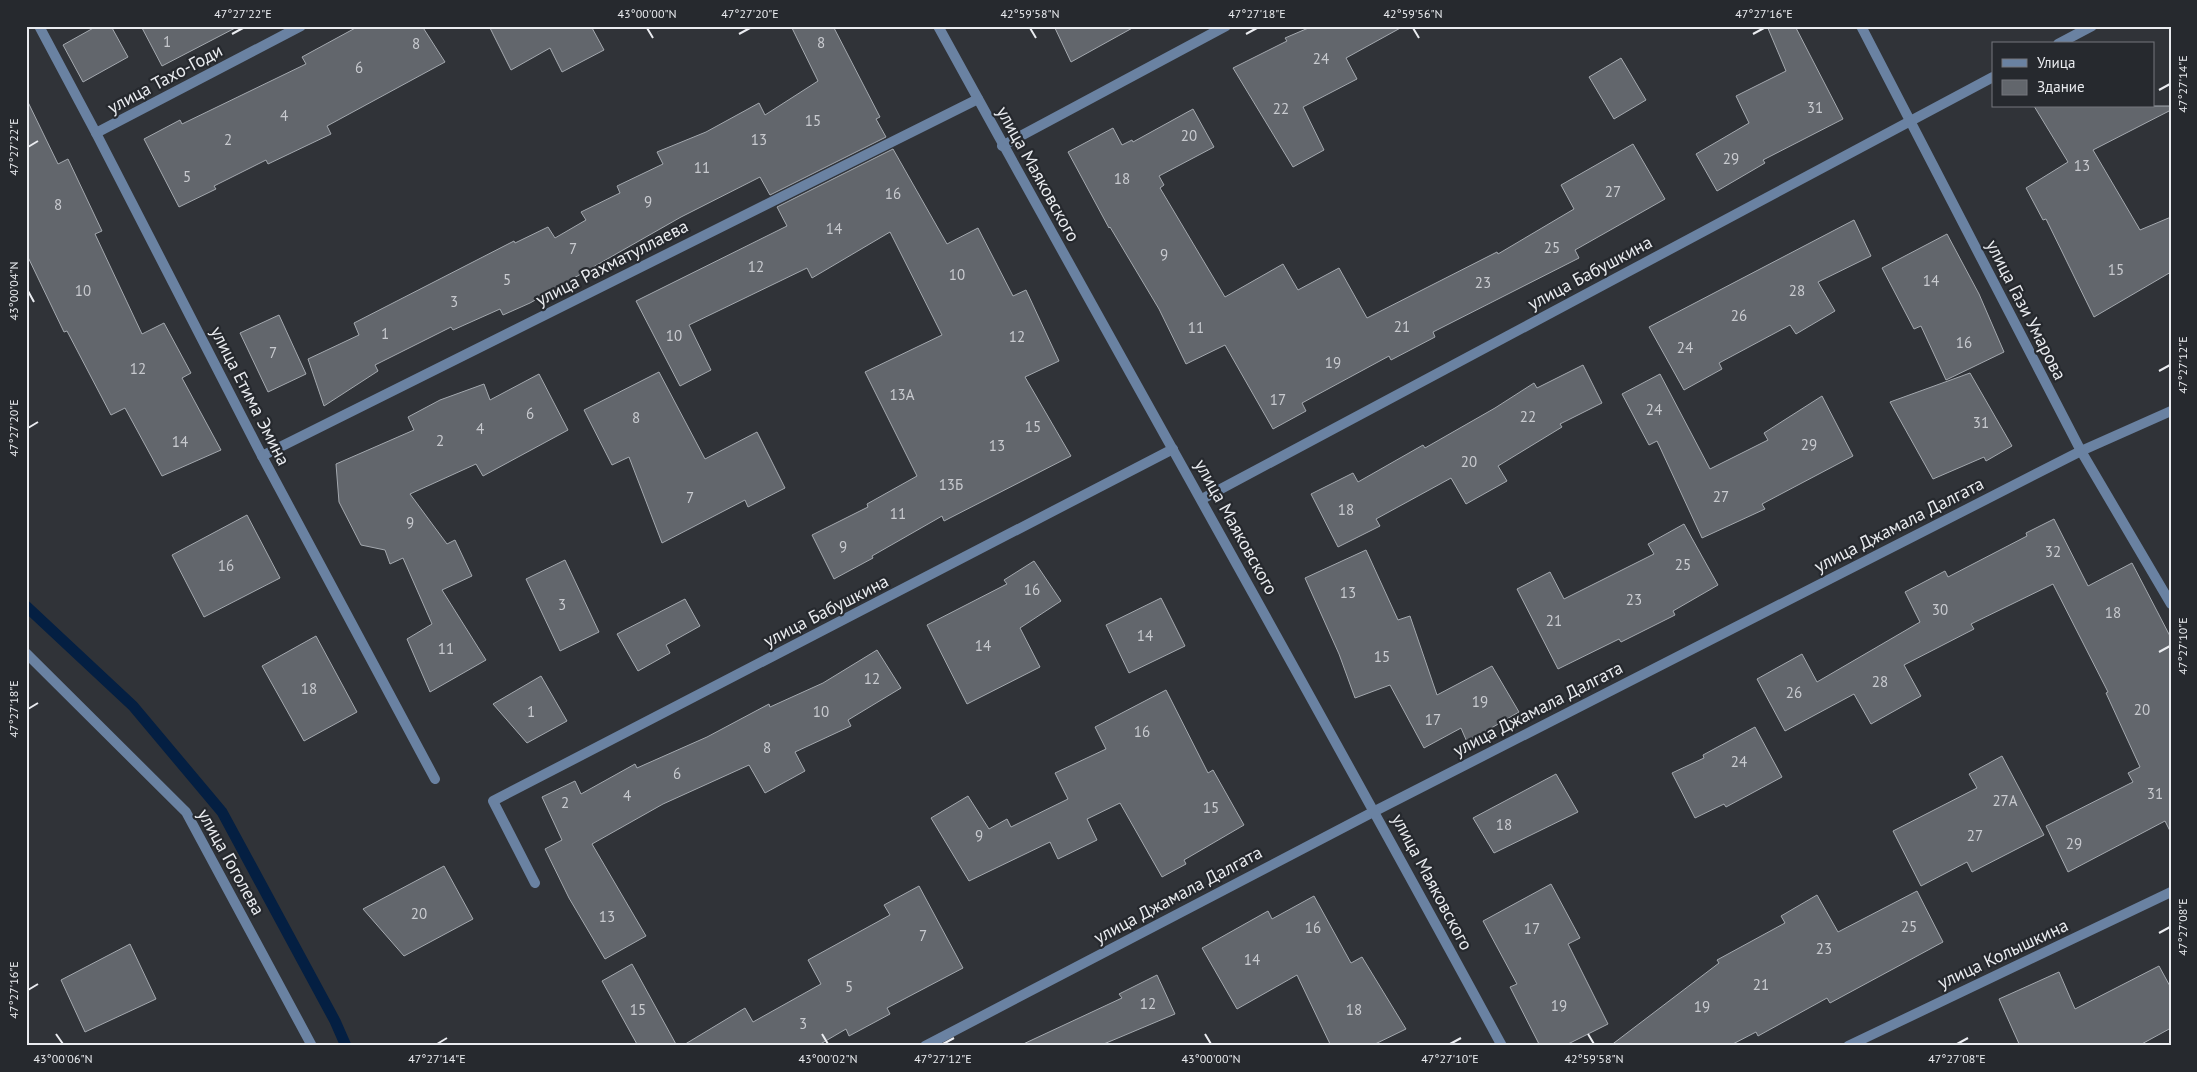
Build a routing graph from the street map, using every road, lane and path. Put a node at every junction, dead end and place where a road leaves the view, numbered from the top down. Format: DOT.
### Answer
graph roads {
  1 [pos="39,26"];
  2 [pos="301,26"];
  3 [pos="938,26"];
  4 [pos="1226,26"];
  5 [pos="1861,26"];
  6 [pos="2092,26"];
  7 [pos="2062,42"];
  8 [pos="1992,78"];
  9 [pos="978,99"];
  10 [pos="1909,120"];
  11 [pos="96,133"];
  12 [pos="1002,146"];
  13 [pos="2171,410"];
  14 [pos="1173,449"];
  15 [pos="2081,451"];
  16 [pos="262,456"];
  17 [pos="1202,499"];
  18 [pos="2171,604"];
  19 [pos="26,654"];
  20 [pos="435,779"];
  21 [pos="1375,810"];
  22 [pos="535,883"];
  23 [pos="2171,892"];
  24 [pos="312,1046"];
  25 [pos="925,1046"];
  26 [pos="1502,1046"];
  27 [pos="1848,1046"];
  1 -- 11 [label="street, улица Етима Эмина"];
  2 -- 11 [label="street, улица Тахо-Годи"];
  3 -- 9 [label="street, улица Маяковского"];
  4 -- 12 [label="street"];
  5 -- 10 [label="street, улица Гази Умарова"];
  6 -- 7 [label="street"];
  8 -- 10 [label="street, улица Бабушкина"];
  9 -- 12 [label="street, улица Маяковского"];
  9 -- 16 [label="street, улица Рахматуллаева"];
  10 -- 15 [label="street, улица Гази Умарова"];
  10 -- 17 [label="street, улица Бабушкина"];
  11 -- 16 [label="street, улица Етима Эмина"];
  12 -- 14 [label="street, улица Маяковского"];
  13 -- 15 [label="street, улица Джамала Далгата"];
  14 -- 17 [label="street, улица Маяковского"];
  14 -- 22 [label="street, улица Бабушкина"];
  15 -- 18 [label="street, улица Гази Умарова"];
  15 -- 21 [label="street, улица Джамала Далгата"];
  16 -- 20 [label="street, улица Етима Эмина"];
  17 -- 21 [label="street, улица Маяковского"];
  19 -- 24 [label="street, улица Гоголева"];
  21 -- 25 [label="street, улица Джамала Далгата"];
  21 -- 26 [label="street, улица Маяковского"];
  23 -- 27 [label="street, улица Колышкина"];
}
